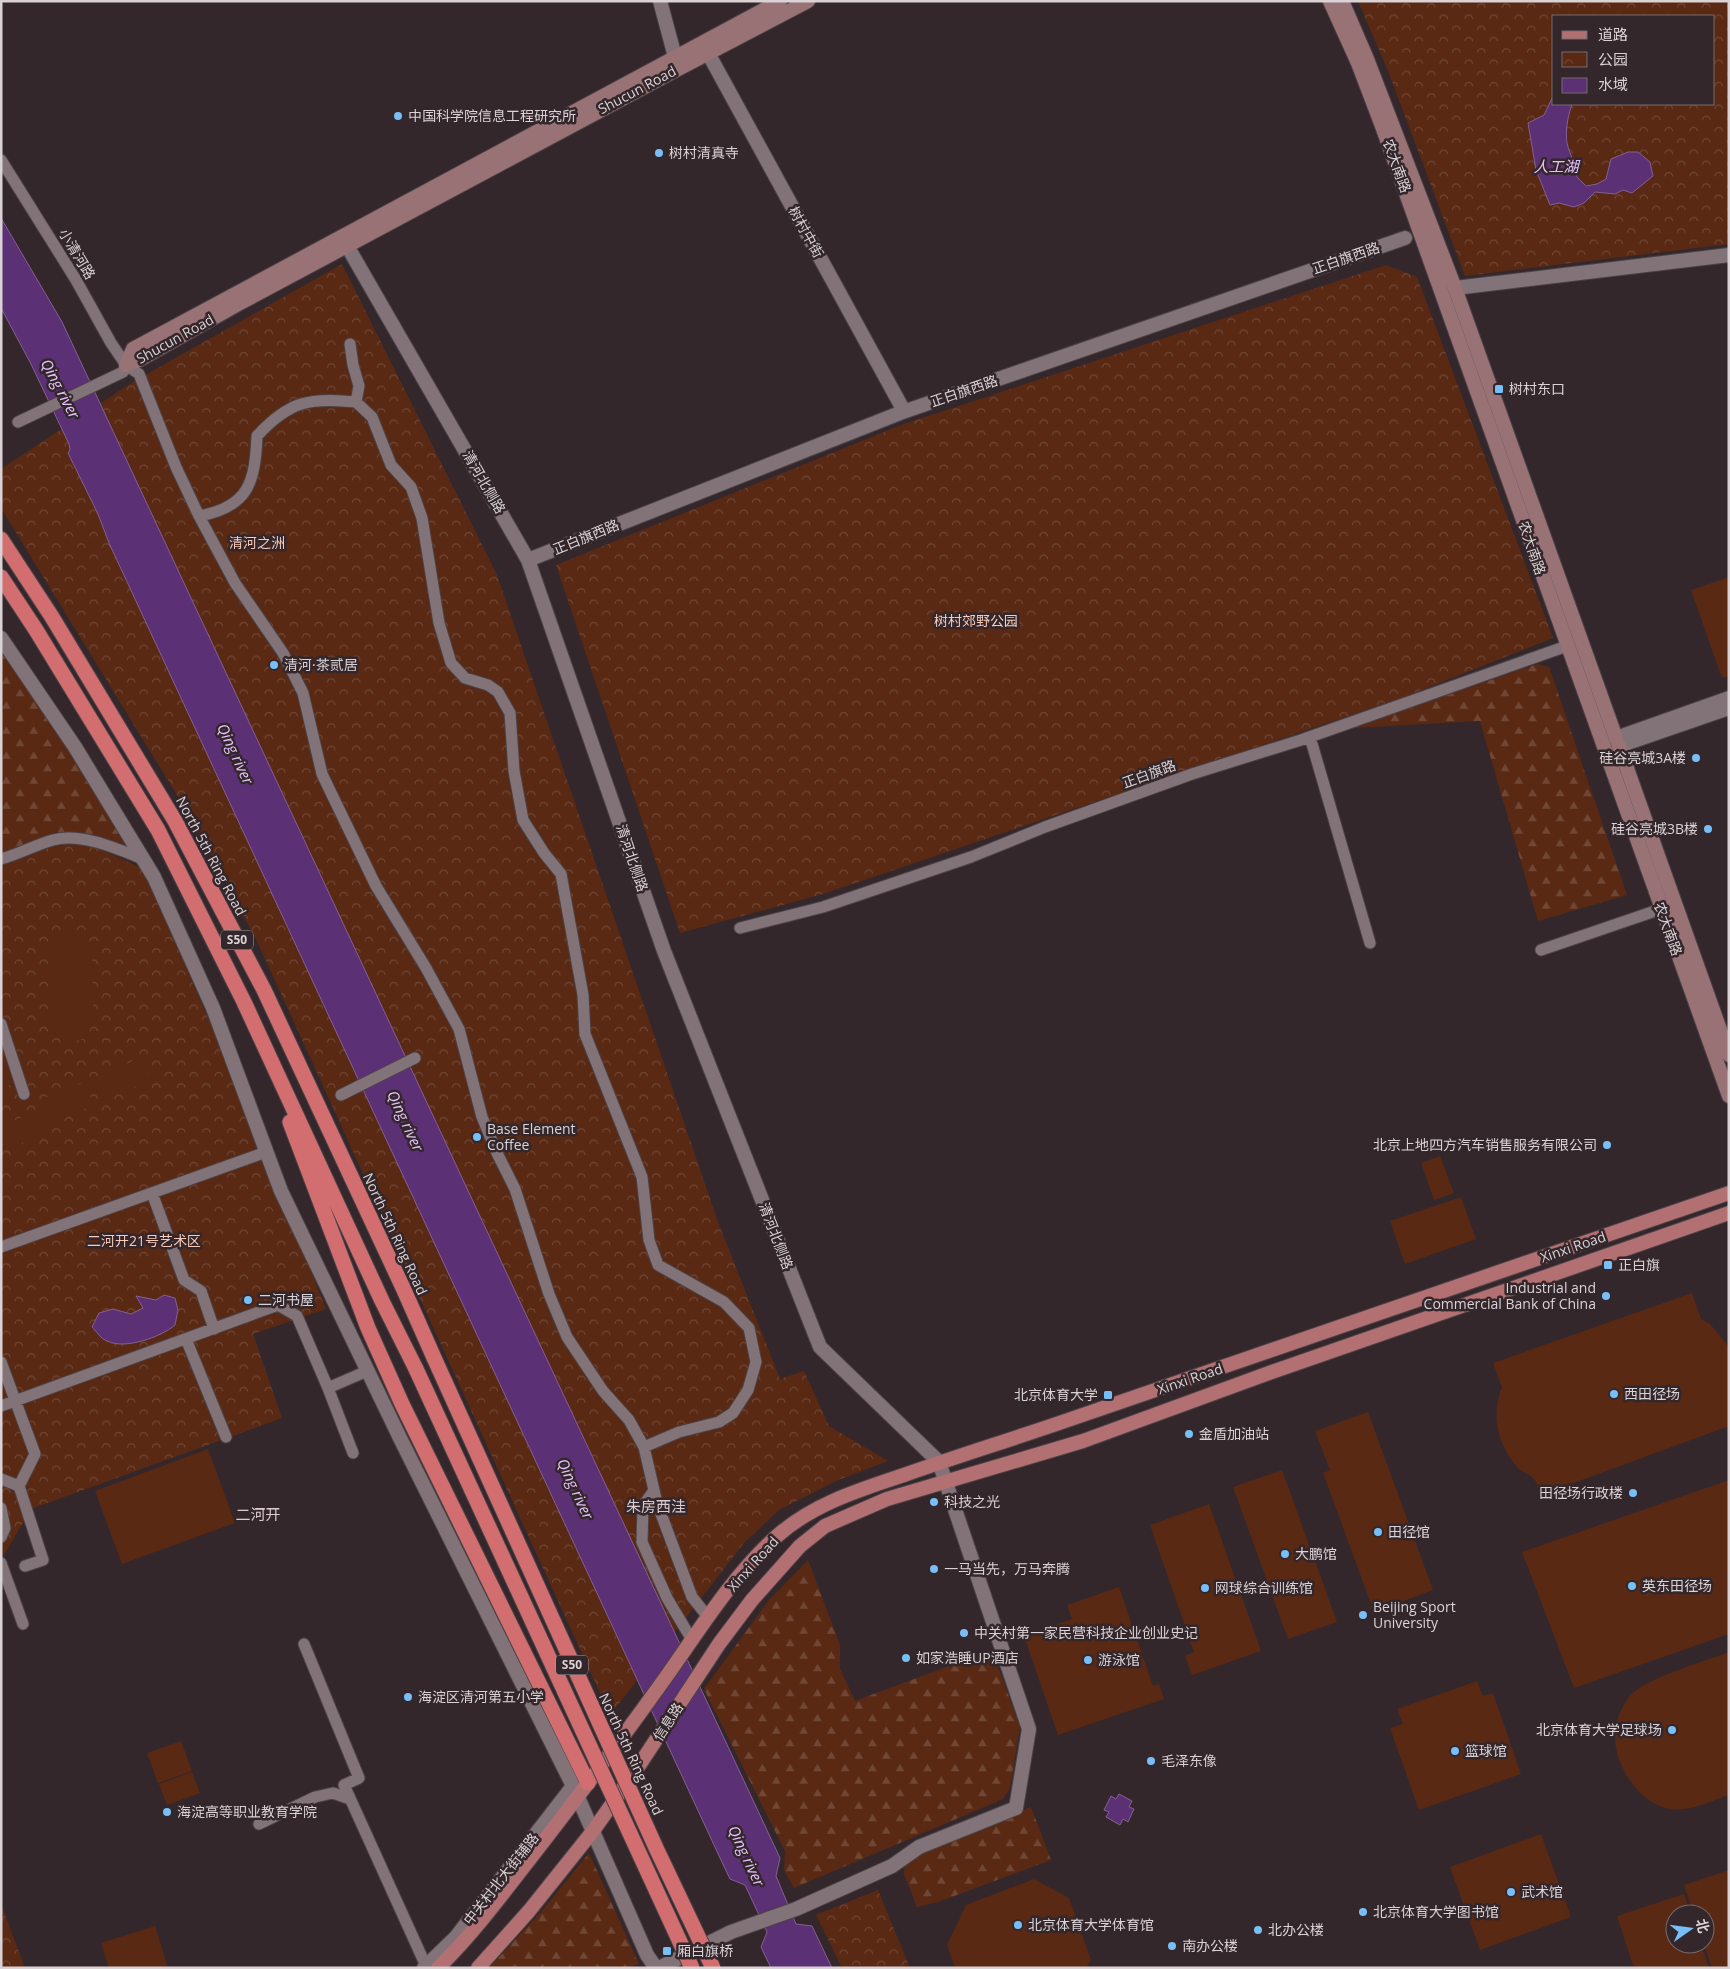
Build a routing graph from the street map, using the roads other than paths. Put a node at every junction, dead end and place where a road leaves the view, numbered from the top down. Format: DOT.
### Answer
graph roads {
  1 [pos="660,1"];
  2 [pos="780,1"];
  3 [pos="808,1"];
  4 [pos="1330,1"];
  5 [pos="1342,1"];
  6 [pos="708,53"];
  7 [pos="676,63"];
  8 [pos="1,160"];
  9 [pos="1405,238"];
  10 [pos="344,241"];
  11 [pos="1729,255"];
  12 [pos="1455,288"];
  13 [pos="350,344"];
  14 [pos="126,365"];
  15 [pos="356,402"];
  16 [pos="904,411"];
  17 [pos="18,422"];
  18 [pos="199,516"];
  19 [pos="1,540"];
  20 [pos="528,560"];
  21 [pos="1,577"];
  22 [pos="1,638"];
  23 [pos="1567,646"];
  24 [pos="1729,698"];
  25 [pos="1729,708"];
  26 [pos="1310,737"];
  27 [pos="1618,742"];
  28 [pos="1,859"];
  29 [pos="143,859"];
  30 [pos="1661,909"];
  31 [pos="740,928"];
  32 [pos="1370,943"];
  33 [pos="1541,950"];
  34 [pos="244,1002"];
  35 [pos="1,1024"];
  36 [pos="1729,1055"];
  37 [pos="415,1058"];
  38 [pos="24,1094"];
  39 [pos="341,1095"];
  40 [pos="1729,1096"];
  41 [pos="266,1152"];
  42 [pos="152,1193"];
  43 [pos="1729,1194"];
  44 [pos="1729,1213"];
  45 [pos="1,1247"];
  46 [pos="214,1329"];
  47 [pos="186,1339"];
  48 [pos="1,1362"];
  49 [pos="368,1371"];
  50 [pos="328,1388"];
  51 [pos="16,1401"];
  52 [pos="1,1406"];
  53 [pos="226,1437"];
  54 [pos="644,1446"];
  55 [pos="353,1454"];
  56 [pos="939,1462"];
  57 [pos="1,1479"];
  58 [pos="945,1481"];
  59 [pos="19,1486"];
  60 [pos="654,1490"];
  61 [pos="1,1508"];
  62 [pos="1,1536"];
  63 [pos="1,1563"];
  64 [pos="25,1566"];
  65 [pos="708,1617"];
  66 [pos="23,1624"];
  67 [pos="695,1637"];
  68 [pos="304,1644"];
  69 [pos="708,1661"];
  70 [pos="588,1783"];
  71 [pos="576,1792"];
  72 [pos="350,1799"];
  73 [pos="259,1824"];
  74 [pos="593,1831"];
  75 [pos="429,1967"];
  76 [pos="478,1968"];
  77 [pos="657,1968"];
  78 [pos="692,1968"];
  79 [pos="713,1968"];
  1 -- 7 [label="street"];
  2 -- 7 [label="main road, Shucun Road"];
  3 -- 6 [label="main road, Shucun Road"];
  4 -- 23 [label="main road, 农大南路"];
  5 -- 12 [label="main road, 农大南路"];
  6 -- 7 [label="main road, Shucun Road"];
  6 -- 16 [label="street, 树村中街"];
  7 -- 10 [label="main road, Shucun Road"];
  8 -- 14 [label="street, 小清河路"];
  9 -- 16 [label="street, 正白旗西路"];
  10 -- 14 [label="main road, Shucun Road"];
  10 -- 20 [label="street, 清河北侧路"];
  11 -- 12 [label="street"];
  12 -- 27 [label="main road, 农大南路"];
  13 -- 15 [label="street"];
  14 -- 17 [label="street"];
  14 -- 18 [label="street, 小清河路"];
  15 -- 18 [label="street"];
  15 -- 54 [label="street"];
  16 -- 20 [label="street, 正白旗西路"];
  18 -- 54 [label="street, 小清河路"];
  19 -- 79 [label="highway, North 5th Ring Road / S50, bridge"];
  20 -- 56 [label="street, 清河北侧路"];
  21 -- 34 [label="highway, S50"];
  22 -- 29 [label="street"];
  23 -- 26 [label="street, 正白旗路"];
  23 -- 30 [label="main road, 农大南路"];
  24 -- 27 [label="street"];
  25 -- 27 [label="street"];
  26 -- 31 [label="street, 正白旗路"];
  26 -- 32 [label="street"];
  27 -- 36 [label="main road, 农大南路"];
  28 -- 29 [label="street"];
  29 -- 41 [label="street"];
  30 -- 33 [label="street"];
  30 -- 40 [label="main road, 农大南路"];
  34 -- 70 [label="highway"];
  34 -- 78 [label="highway, S50, bridge"];
  35 -- 38 [label="street"];
  37 -- 39 [label="street"];
  41 -- 42 [label="street"];
  41 -- 49 [label="street"];
  42 -- 45 [label="street"];
  42 -- 46 [label="street"];
  43 -- 56 [label="main road, Xinxi Road"];
  44 -- 58 [label="main road, Xinxi Road"];
  46 -- 47 [label="street"];
  46 -- 50 [label="street"];
  47 -- 51 [label="street"];
  47 -- 53 [label="street"];
  48 -- 51 [label="street"];
  49 -- 50 [label="street"];
  49 -- 71 [label="street"];
  50 -- 55 [label="street"];
  51 -- 52 [label="street"];
  51 -- 59 [label="street"];
  54 -- 60 [label="street, 小清河路"];
  56 -- 58 [label="street"];
  56 -- 65 [label="main road, Xinxi Road"];
  57 -- 59 [label="street"];
  58 -- 69 [label="main road, Xinxi Road"];
  58 -- 77 [label="street"];
  59 -- 64 [label="street"];
  60 -- 65 [label="street, 小清河路"];
  60 -- 67 [label="street"];
  61 -- 62 [label="street"];
  63 -- 66 [label="street"];
  65 -- 67 [label="main road, Xinxi Road"];
  67 -- 70 [label="main road, 信息路"];
  68 -- 72 [label="street"];
  69 -- 74 [label="main road, 信息路"];
  70 -- 71 [label="main road, 信息路"];
  71 -- 74 [label="street"];
  71 -- 75 [label="main road, 信息路"];
  72 -- 73 [label="street"];
  72 -- 75 [label="street"];
  74 -- 76 [label="main road, 信息路"];
  74 -- 77 [label="street"];
}
